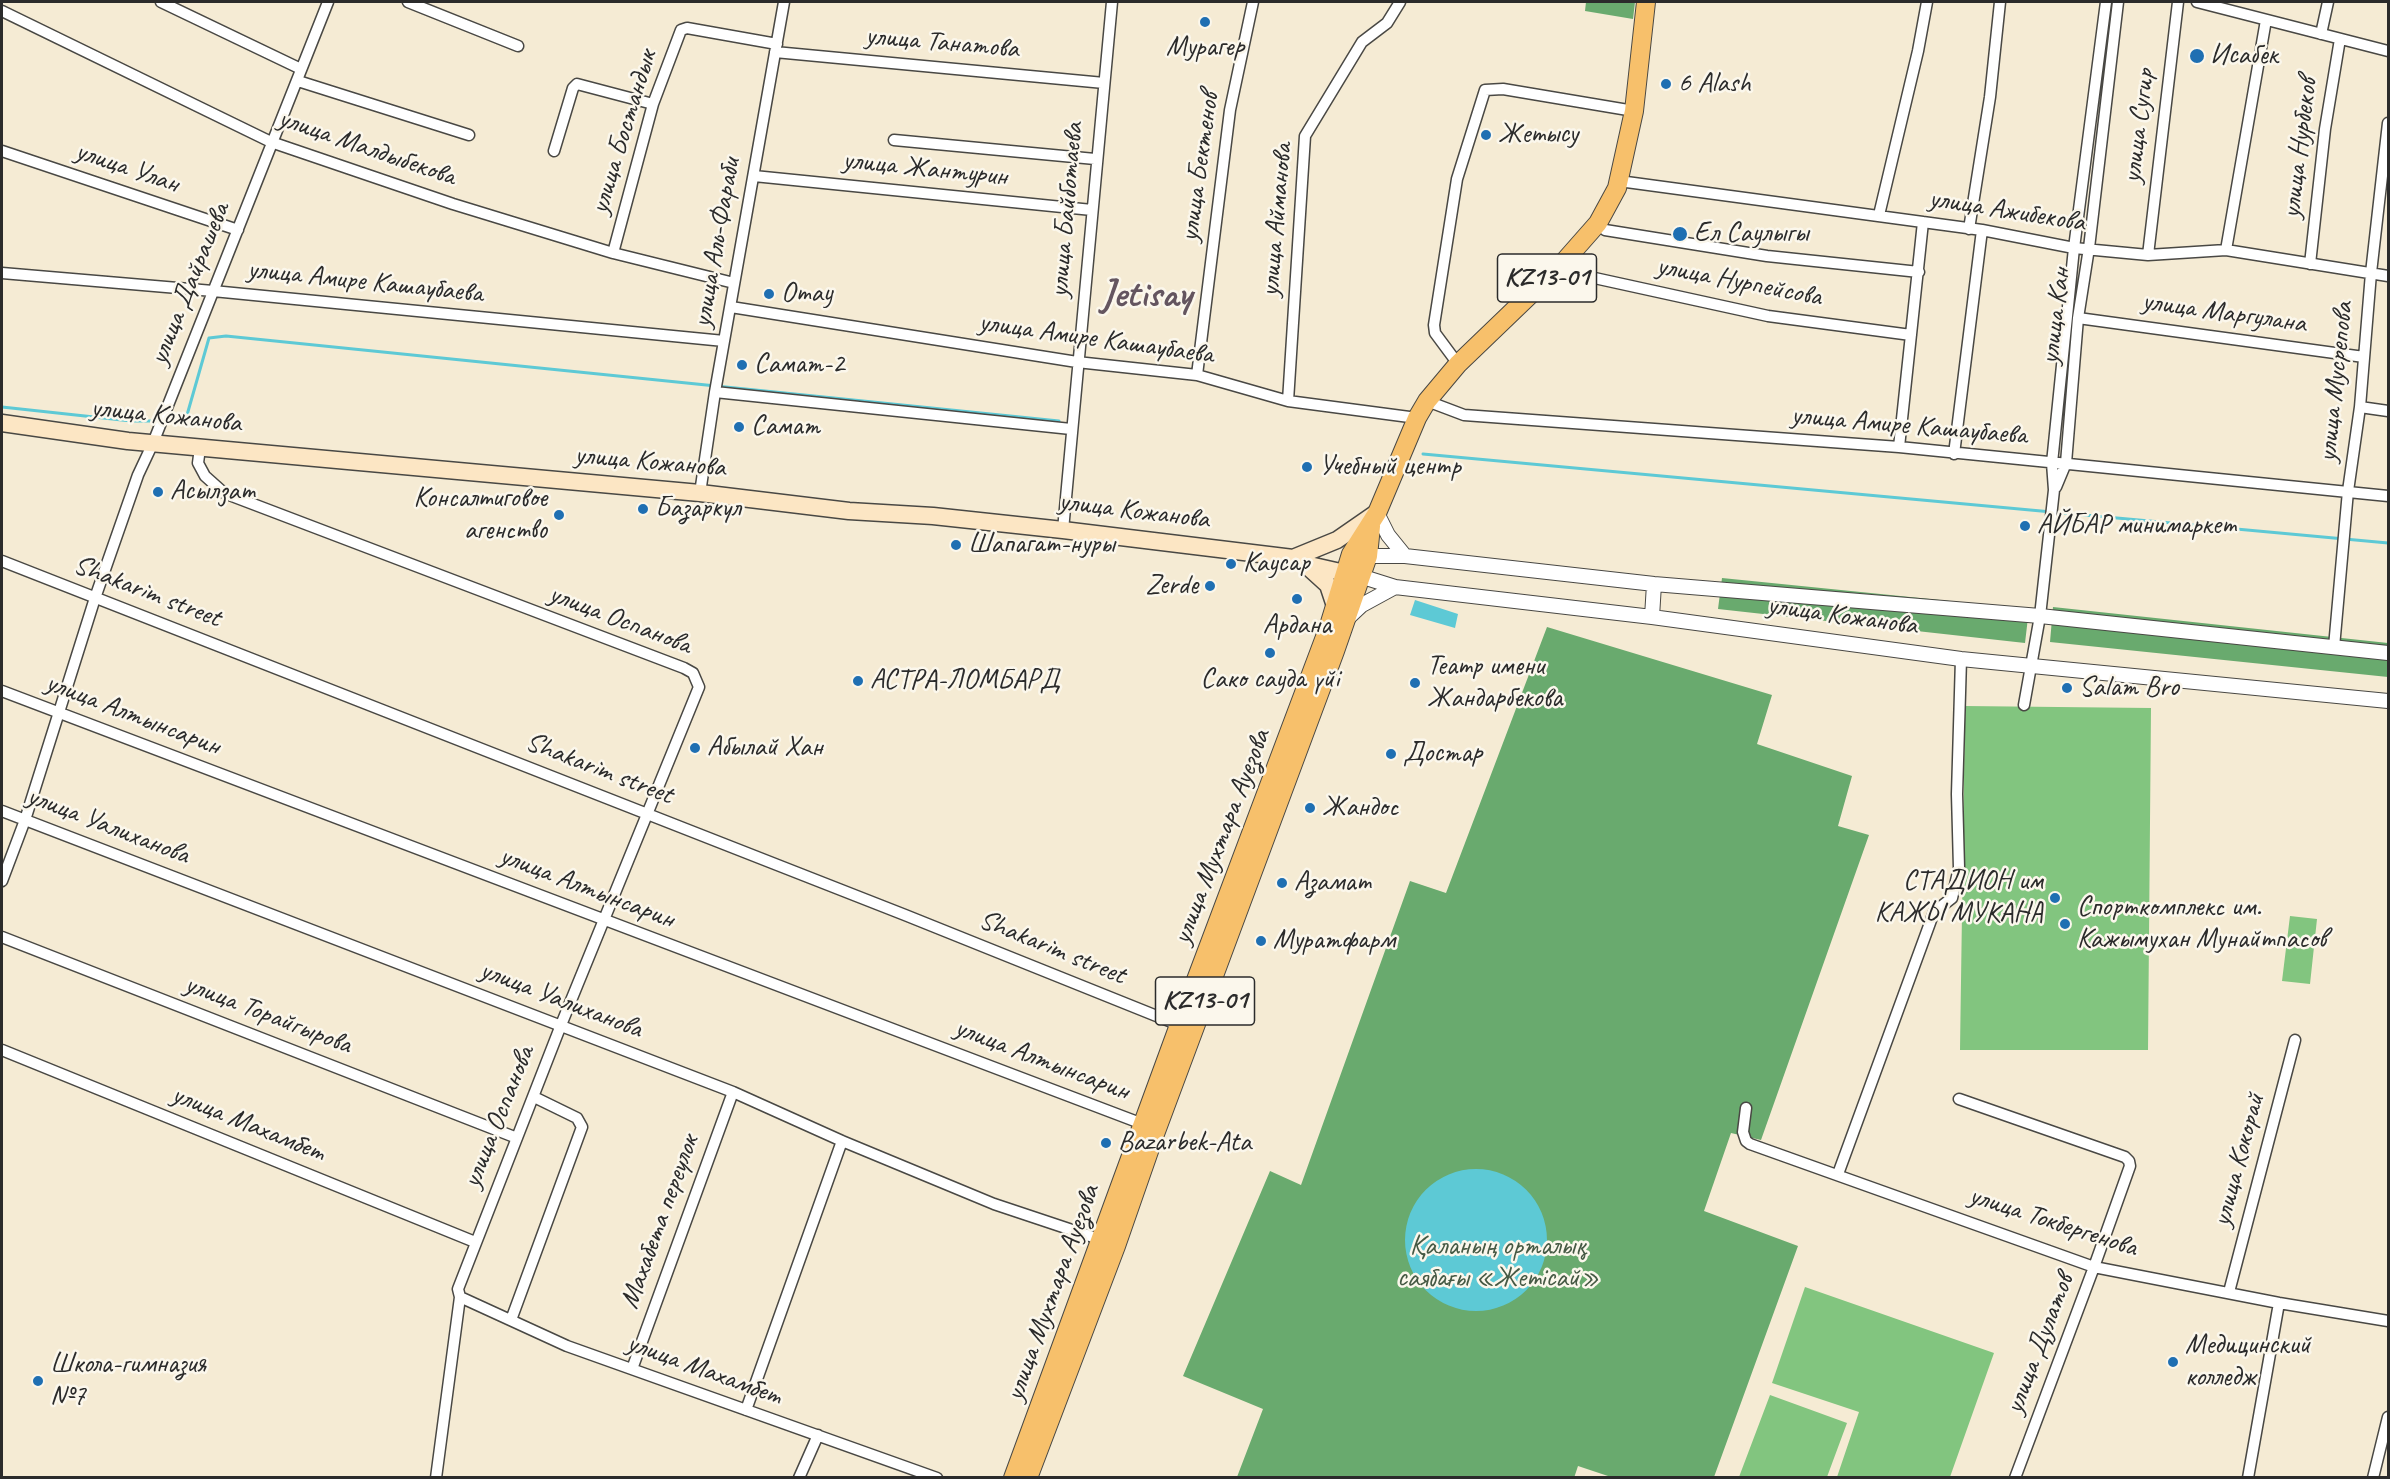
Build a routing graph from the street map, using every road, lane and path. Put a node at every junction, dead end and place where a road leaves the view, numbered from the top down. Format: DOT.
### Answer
graph roads {
  1 [pos="161,2"];
  2 [pos="328,2"];
  3 [pos="408,2"];
  4 [pos="784,2"];
  5 [pos="1112,2"];
  6 [pos="1253,2"];
  7 [pos="1400,2"];
  8 [pos="1646,2"];
  9 [pos="1927,2"];
  10 [pos="2000,2"];
  11 [pos="2106,2"];
  12 [pos="2118,2"];
  13 [pos="2178,2"];
  14 [pos="2198,2"];
  15 [pos="2328,2"];
  16 [pos="2,11"];
  17 [pos="2265,20"];
  18 [pos="687,28"];
  19 [pos="2321,34"];
  20 [pos="2340,39"];
  21 [pos="518,46"];
  22 [pos="776,48"];
  23 [pos="2388,51"];
  24 [pos="301,69"];
  25 [pos="297,81"];
  26 [pos="1104,83"];
  27 [pos="653,104"];
  28 [pos="1634,111"];
  29 [pos="2388,123"];
  30 [pos="469,135"];
  31 [pos="894,140"];
  32 [pos="271,142"];
  33 [pos="2,151"];
  34 [pos="554,151"];
  35 [pos="1095,159"];
  36 [pos="754,176"];
  37 [pos="1619,181"];
  38 [pos="2385,200"];
  39 [pos="1092,210"];
  40 [pos="1879,215"];
  41 [pos="1923,222"];
  42 [pos="1598,223"];
  43 [pos="1969,229"];
  44 [pos="238,230"];
  45 [pos="1982,230"];
  46 [pos="2074,248"];
  47 [pos="2089,248"];
  48 [pos="2226,250"];
  49 [pos="613,253"];
  50 [pos="2148,255"];
  51 [pos="2310,264"];
  52 [pos="1561,265"];
  53 [pos="1919,272"];
  54 [pos="2,273"];
  55 [pos="2371,273"];
  56 [pos="2388,276"];
  57 [pos="734,283"];
  58 [pos="213,291"];
  59 [pos="731,307"];
  60 [pos="2078,318"];
  61 [pos="1911,335"];
  62 [pos="724,341"];
  63 [pos="2364,357"];
  64 [pos="1077,362"];
  65 [pos="1458,364"];
  66 [pos="1197,375"];
  67 [pos="715,392"];
  68 [pos="1288,401"];
  69 [pos="1426,401"];
  70 [pos="2360,407"];
  71 [pos="2388,411"];
  72 [pos="1417,418"];
  73 [pos="2,423"];
  74 [pos="1071,429"];
  75 [pos="153,443"];
  76 [pos="1899,447"];
  77 [pos="200,448"];
  78 [pos="1954,454"];
  79 [pos="2052,463"];
  80 [pos="2066,463"];
  81 [pos="2054,490"];
  82 [pos="2348,491"];
  83 [pos="700,493"];
  84 [pos="2388,496"];
  85 [pos="1374,517"];
  86 [pos="1063,530"];
  87 [pos="1316,549"];
  88 [pos="1360,555"];
  89 [pos="1405,556"];
  90 [pos="2,561"];
  91 [pos="1299,561"];
  92 [pos="1352,575"];
  93 [pos="1654,584"];
  94 [pos="1395,587"];
  95 [pos="95,598"];
  96 [pos="1340,613"];
  97 [pos="2040,616"];
  98 [pos="1652,617"];
  99 [pos="2334,647"];
  100 [pos="2388,653"];
  101 [pos="1961,659"];
  102 [pos="2033,665"];
  103 [pos="2,691"];
  104 [pos="2388,701"];
  105 [pos="2025,705"];
  106 [pos="58,713"];
  107 [pos="2,811"];
  108 [pos="646,813"];
  109 [pos="25,820"];
  110 [pos="2,881"];
  111 [pos="604,920"];
  112 [pos="2,937"];
  113 [pos="561,1025"];
  114 [pos="1179,1025"];
  115 [pos="2295,1040"];
  116 [pos="2,1050"];
  117 [pos="733,1092"];
  118 [pos="534,1097"];
  119 [pos="1959,1099"];
  120 [pos="1746,1108"];
  121 [pos="1150,1126"];
  122 [pos="517,1138"];
  123 [pos="842,1141"];
  124 [pos="1838,1174"];
  125 [pos="476,1242"];
  126 [pos="1109,1243"];
  127 [pos="2094,1267"];
  128 [pos="2229,1292"];
  129 [pos="460,1297"];
  130 [pos="2278,1303"];
  131 [pos="511,1320"];
  132 [pos="2388,1321"];
  133 [pos="632,1369"];
  134 [pos="746,1410"];
  135 [pos="2388,1417"];
  136 [pos="818,1435"];
  137 [pos="436,1478"];
  138 [pos="799,1478"];
  139 [pos="937,1478"];
  140 [pos="1013,1478"];
  141 [pos="1028,1478"];
  142 [pos="2015,1478"];
  143 [pos="2248,1478"];
  144 [pos="2373,1478"];
  1 -- 24 [label="street"];
  2 -- 24 [label="street, улица Дайрашева"];
  3 -- 21 [label="street"];
  4 -- 22 [label="street, улица Аль-Фараби"];
  5 -- 26 [label="street, улица Байботаева"];
  6 -- 66 [label="street, улица Бектенов"];
  7 -- 68 [label="street, улица Айманова"];
  8 -- 28 [label="main road, улица Мухтара Ауезова / KZ13-01"];
  9 -- 40 [label="street"];
  10 -- 43 [label="street"];
  11 -- 46 [label="street, улица Кан"];
  12 -- 47 [label="street, улица Кан"];
  13 -- 50 [label="street, улица Сугир"];
  14 -- 17 [label="street"];
  15 -- 19 [label="street"];
  16 -- 32 [label="street, улица Малдыбекова"];
  17 -- 19 [label="street"];
  17 -- 48 [label="street"];
  18 -- 22 [label="street, улица Танатова"];
  18 -- 27 [label="street, улица Бостандык"];
  19 -- 20 [label="street"];
  20 -- 23 [label="street"];
  20 -- 51 [label="street, улица Нурбеков"];
  22 -- 26 [label="street, улица Танатова"];
  22 -- 36 [label="street, улица Аль-Фараби"];
  24 -- 25 [label="street, улица Дайрашева"];
  25 -- 30 [label="street"];
  25 -- 32 [label="street, улица Дайрашева"];
  26 -- 35 [label="street, улица Байботаева"];
  27 -- 34 [label="street"];
  27 -- 49 [label="street, улица Бостандык"];
  28 -- 37 [label="main road, улица Мухтара Ауезова / KZ13-01"];
  28 -- 65 [label="street"];
  29 -- 38 [label="street, улица Мусрепова"];
  31 -- 35 [label="street"];
  32 -- 44 [label="street, улица Дайрашева"];
  32 -- 49 [label="street, улица Малдыбекова"];
  33 -- 44 [label="street, улица Улан"];
  35 -- 39 [label="street, улица Байботаева"];
  36 -- 39 [label="street, улица Жантурин"];
  36 -- 57 [label="street, улица Аль-Фараби"];
  37 -- 40 [label="street, улица Ажибекова"];
  37 -- 42 [label="main road, улица Мухтара Ауезова / KZ13-01"];
  38 -- 55 [label="street, улица Мусрепова"];
  39 -- 64 [label="street, улица Байботаева"];
  40 -- 41 [label="street, улица Ажибекова"];
  41 -- 43 [label="street, улица Ажибекова"];
  41 -- 53 [label="street"];
  42 -- 52 [label="main road, улица Мухтара Ауезова / KZ13-01"];
  42 -- 53 [label="street"];
  43 -- 45 [label="street, улица Ажибекова"];
  44 -- 58 [label="street, улица Дайрашева"];
  45 -- 46 [label="street, улица Ажибекова"];
  45 -- 78 [label="street"];
  46 -- 47 [label="street, улица Ажибекова"];
  46 -- 79 [label="street, улица Кан"];
  47 -- 50 [label="street, улица Ажибекова"];
  47 -- 60 [label="street, улица Кан"];
  48 -- 50 [label="street, улица Ажибекова"];
  48 -- 51 [label="street, улица Ажибекова"];
  49 -- 57 [label="street, улица Малдыбекова"];
  51 -- 55 [label="street, улица Ажибекова"];
  52 -- 61 [label="street, улица Нурпейсова"];
  52 -- 65 [label="main road, улица Мухтара Ауезова / KZ13-01"];
  53 -- 61 [label="street"];
  54 -- 58 [label="street, улица Амире Кашаубаева"];
  55 -- 56 [label="street, улица Ажибекова"];
  55 -- 63 [label="street, улица Мусрепова"];
  57 -- 59 [label="street, улица Аль-Фараби"];
  58 -- 62 [label="street, улица Амире Кашаубаева"];
  58 -- 75 [label="street, улица Дайрашева"];
  59 -- 62 [label="street, улица Аль-Фараби"];
  59 -- 64 [label="street, улица Амире Кашаубаева"];
  60 -- 63 [label="street, улица Маргулана"];
  60 -- 80 [label="street, улица Кан"];
  61 -- 76 [label="street"];
  62 -- 67 [label="street, улица Аль-Фараби"];
  63 -- 70 [label="street, улица Мусрепова"];
  64 -- 66 [label="street, улица Амире Кашаубаева"];
  64 -- 74 [label="street, улица Байботаева"];
  65 -- 69 [label="main road, улица Мухтара Ауезова / KZ13-01"];
  66 -- 68 [label="street, улица Амире Кашаубаева"];
  67 -- 74 [label="street"];
  67 -- 83 [label="street, улица Аль-Фараби"];
  68 -- 72 [label="street, улица Амире Кашаубаева"];
  69 -- 72 [label="main road, улица Мухтара Ауезова / KZ13-01"];
  69 -- 76 [label="street, улица Амире Кашаубаева"];
  70 -- 71 [label="street"];
  70 -- 82 [label="street, улица Мусрепова"];
  72 -- 85 [label="main road, улица Мухтара Ауезова / KZ13-01"];
  73 -- 75 [label="main road, улица Кожанова"];
  74 -- 86 [label="street, улица Байботаева"];
  75 -- 77 [label="main road, улица Кожанова"];
  75 -- 95 [label="street, улица Дайрашева"];
  76 -- 78 [label="street, улица Амире Кашаубаева"];
  77 -- 83 [label="main road, улица Кожанова"];
  77 -- 108 [label="street, улица Оспанова"];
  78 -- 79 [label="street, улица Амире Кашаубаева"];
  79 -- 80 [label="street, улица Амире Кашаубаева"];
  79 -- 81 [label="street, улица Кан"];
  80 -- 81 [label="street, улица Кан"];
  80 -- 82 [label="street, улица Амире Кашаубаева"];
  81 -- 97 [label="street, улица Кан"];
  82 -- 84 [label="street, улица Амире Кашаубаева"];
  82 -- 99 [label="street, улица Мусрепова"];
  83 -- 86 [label="main road, улица Кожанова"];
  85 -- 87 [label="main road"];
  85 -- 88 [label="main road, улица Мухтара Ауезова / KZ13-01"];
  85 -- 89 [label="street"];
  86 -- 91 [label="main road, улица Кожанова"];
  87 -- 88 [label="main road, улица Кожанова"];
  87 -- 91 [label="main road, улица Кожанова"];
  88 -- 89 [label="street, улица Кожанова"];
  88 -- 92 [label="main road, улица Мухтара Ауезова / KZ13-01"];
  89 -- 93 [label="street, улица Кожанова"];
  90 -- 95 [label="street, Shakarim street"];
  91 -- 92 [label="main road, улица Кожанова"];
  91 -- 96 [label="main road"];
  92 -- 94 [label="street, улица Кожанова"];
  92 -- 96 [label="main road, улица Мухтара Ауезова / KZ13-01"];
  93 -- 97 [label="street, улица Кожанова"];
  93 -- 98 [label="street"];
  94 -- 96 [label="street"];
  94 -- 98 [label="street, улица Кожанова"];
  95 -- 106 [label="street, улица Дайрашева"];
  95 -- 108 [label="street, Shakarim street"];
  96 -- 114 [label="main road, улица Мухтара Ауезова / KZ13-01"];
  96 -- 121 [label="main road, улица Мухтара Ауезова / KZ13-01"];
  97 -- 99 [label="street, улица Кожанова"];
  97 -- 102 [label="street, улица Кан"];
  98 -- 101 [label="street, улица Кожанова"];
  99 -- 100 [label="street, улица Кожанова"];
  101 -- 102 [label="street, улица Кожанова"];
  101 -- 124 [label="street"];
  102 -- 104 [label="street, улица Кожанова"];
  102 -- 105 [label="street, улица Кан"];
  103 -- 106 [label="street, улица Алтынсарин"];
  106 -- 109 [label="street, улица Дайрашева"];
  106 -- 111 [label="street, улица Алтынсарин"];
  107 -- 109 [label="street, улица Уалиханова"];
  108 -- 111 [label="street, улица Оспанова"];
  108 -- 114 [label="street, Shakarim street"];
  109 -- 110 [label="street, улица Дайрашева"];
  109 -- 113 [label="street, улица Уалиханова"];
  111 -- 113 [label="street, улица Оспанова"];
  111 -- 121 [label="street, улица Алтынсарин"];
  112 -- 122 [label="street, улица Торайгырова"];
  113 -- 117 [label="street, улица Уалиханова"];
  113 -- 118 [label="street, улица Оспанова"];
  114 -- 121 [label="main road, улица Мухтара Ауезова / KZ13-01"];
  115 -- 128 [label="street, улица Кокорай"];
  116 -- 125 [label="street, улица Махамбет"];
  117 -- 123 [label="street, улица Уалиханова"];
  117 -- 133 [label="street, Махабета переулок"];
  118 -- 122 [label="street, улица Оспанова"];
  118 -- 131 [label="street"];
  119 -- 127 [label="street, улица Дулатов"];
  120 -- 124 [label="street, улица Токбергенова"];
  121 -- 126 [label="main road, улица Мухтара Ауезова / KZ13-01"];
  122 -- 125 [label="street, улица Оспанова"];
  123 -- 126 [label="street, улица Уалиханова"];
  123 -- 134 [label="street"];
  124 -- 127 [label="street, улица Токбергенова"];
  125 -- 129 [label="street, улица Оспанова"];
  126 -- 140 [label="main road, улица Мухтара Ауезова / KZ13-01"];
  126 -- 141 [label="main road, улица Мухтара Ауезова / KZ13-01"];
  127 -- 128 [label="street, улица Токбергенова"];
  127 -- 142 [label="street, улица Дулатов"];
  128 -- 130 [label="street, улица Токбергенова"];
  129 -- 131 [label="street, улица Махамбет"];
  129 -- 137 [label="street, улица Оспанова"];
  130 -- 132 [label="street, улица Токбергенова"];
  130 -- 143 [label="street"];
  131 -- 133 [label="street, улица Махамбет"];
  133 -- 134 [label="street, улица Махамбет"];
  134 -- 136 [label="street, улица Махамбет"];
  135 -- 144 [label="street"];
  136 -- 138 [label="street"];
  136 -- 139 [label="street, улица Махамбет"];
}
